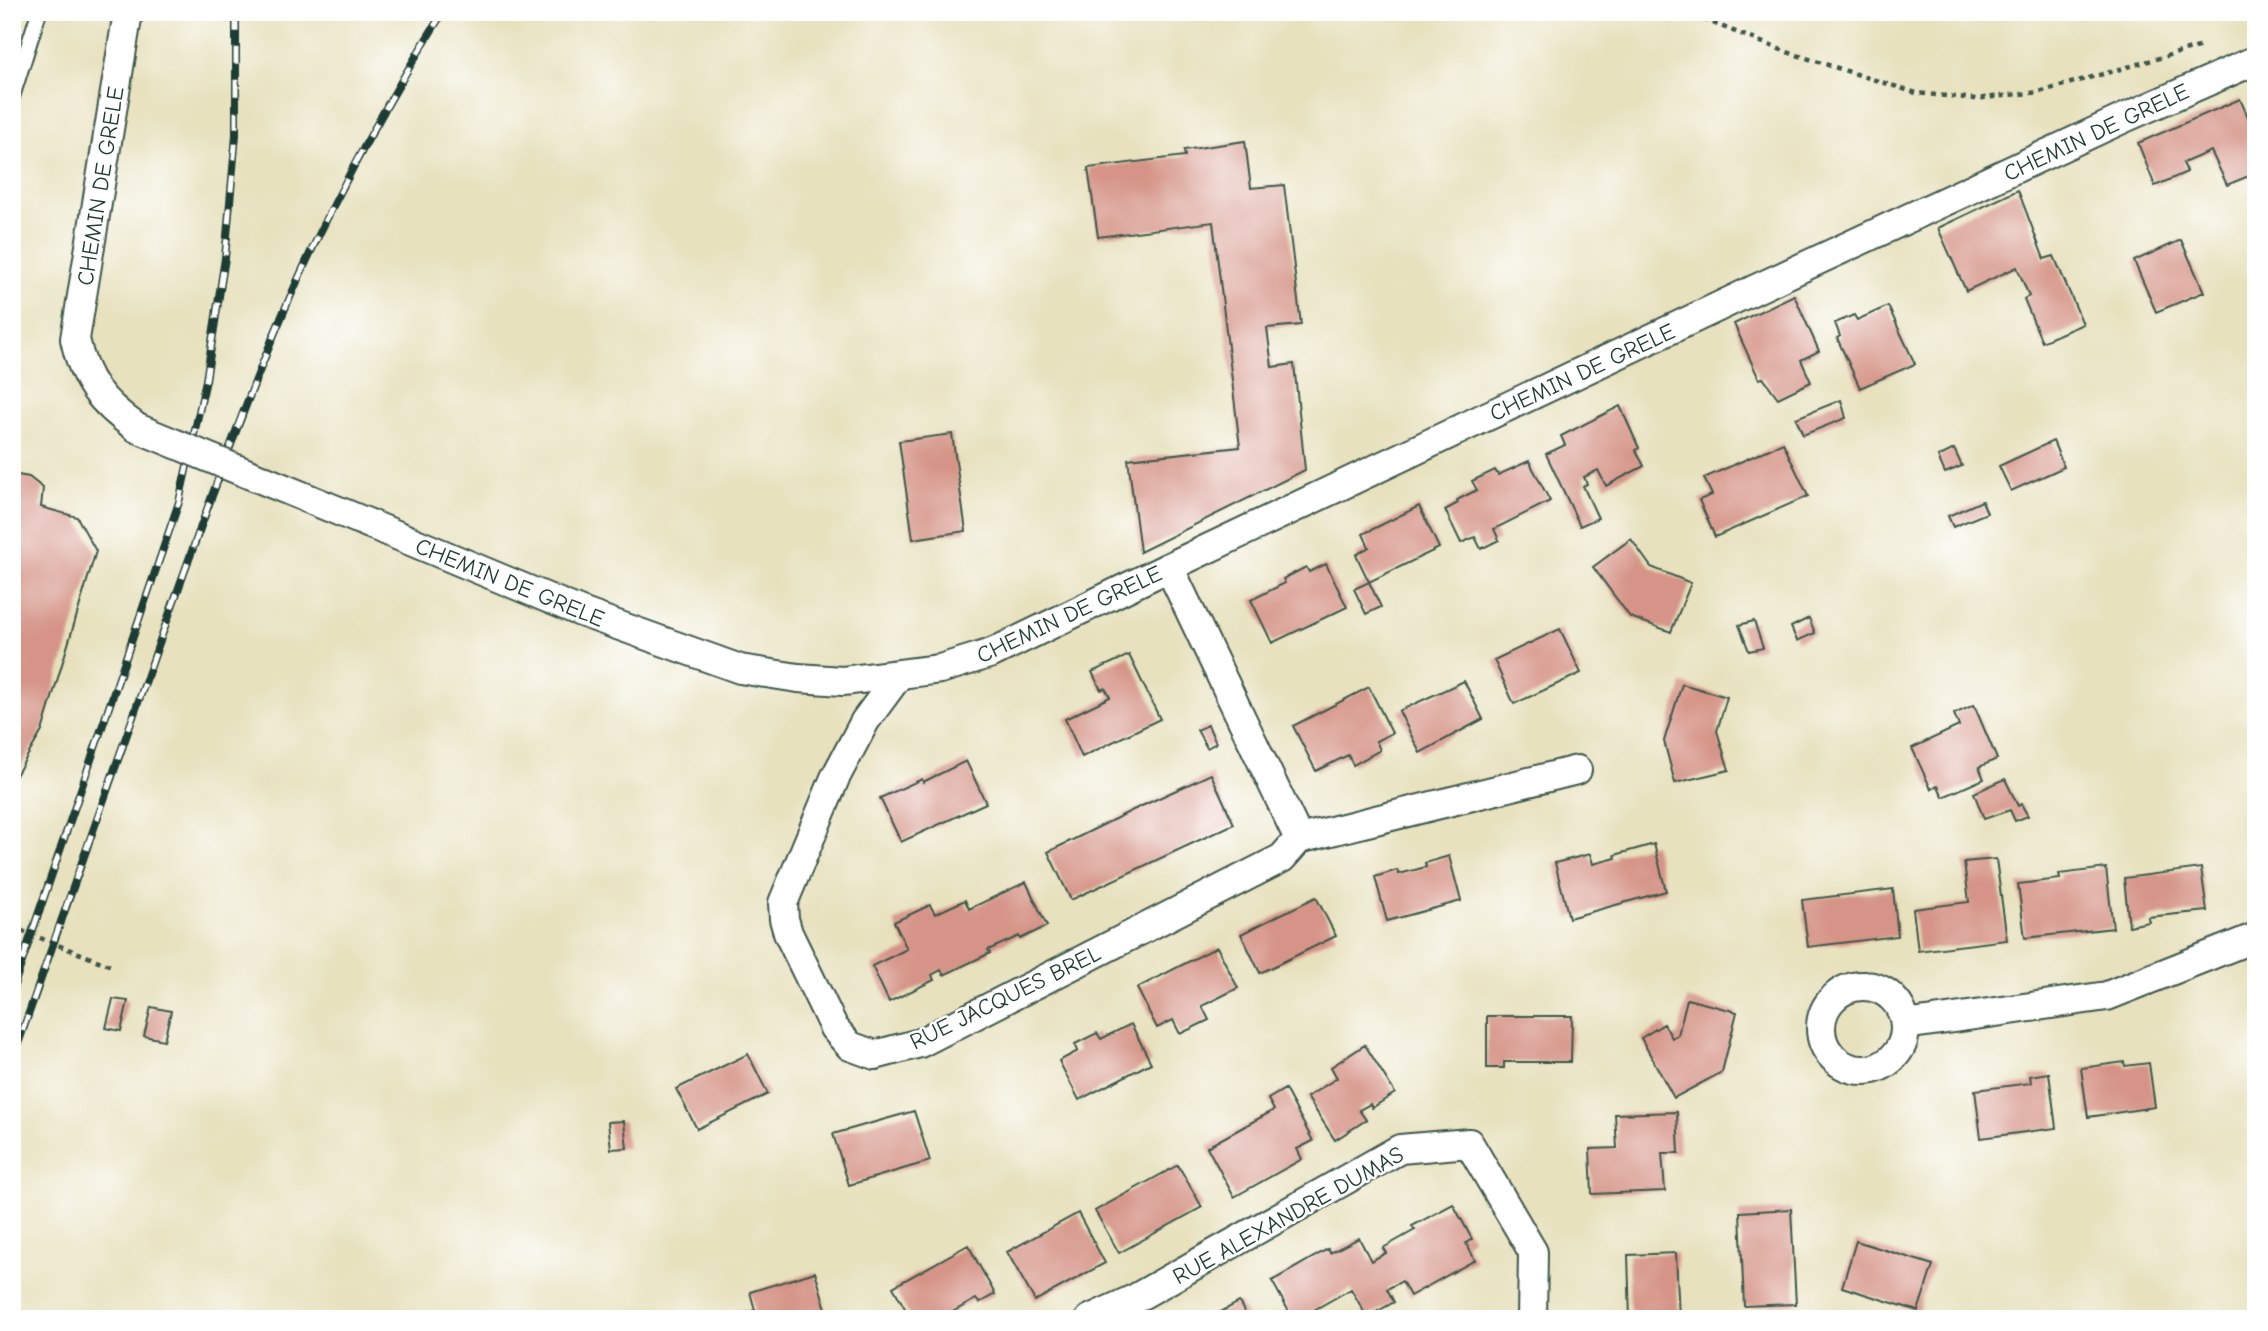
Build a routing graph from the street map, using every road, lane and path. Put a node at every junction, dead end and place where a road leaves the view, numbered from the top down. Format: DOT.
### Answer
graph roads {
  1 [pos="39,12"];
  2 [pos="128,12"];
  3 [pos="1685,12"];
  4 [pos="2161,57"];
  5 [pos="2256,60"];
  6 [pos="12,97"];
  7 [pos="1169,567"];
  8 [pos="899,675"];
  9 [pos="1577,770"];
  10 [pos="1299,839"];
  11 [pos="12,927"];
  12 [pos="2256,937"];
  13 [pos="114,967"];
  14 [pos="1905,1025"];
  15 [pos="1090,1319"];
  16 [pos="1532,1319"];
  1 -- 6 [label="lane"];
  2 -- 8 [label="street, CHEMIN DE GRELE, bridge"];
  3 -- 4 [label="path"];
  5 -- 7 [label="street, CHEMIN DE GRELE"];
  7 -- 8 [label="street, CHEMIN DE GRELE"];
  7 -- 10 [label="street"];
  8 -- 10 [label="street, RUE JACQUES BREL"];
  9 -- 10 [label="street, RUE JACQUES BREL"];
  11 -- 13 [label="path"];
  12 -- 14 [label="street"];
  15 -- 16 [label="street, RUE ALEXANDRE DUMAS"];
}
